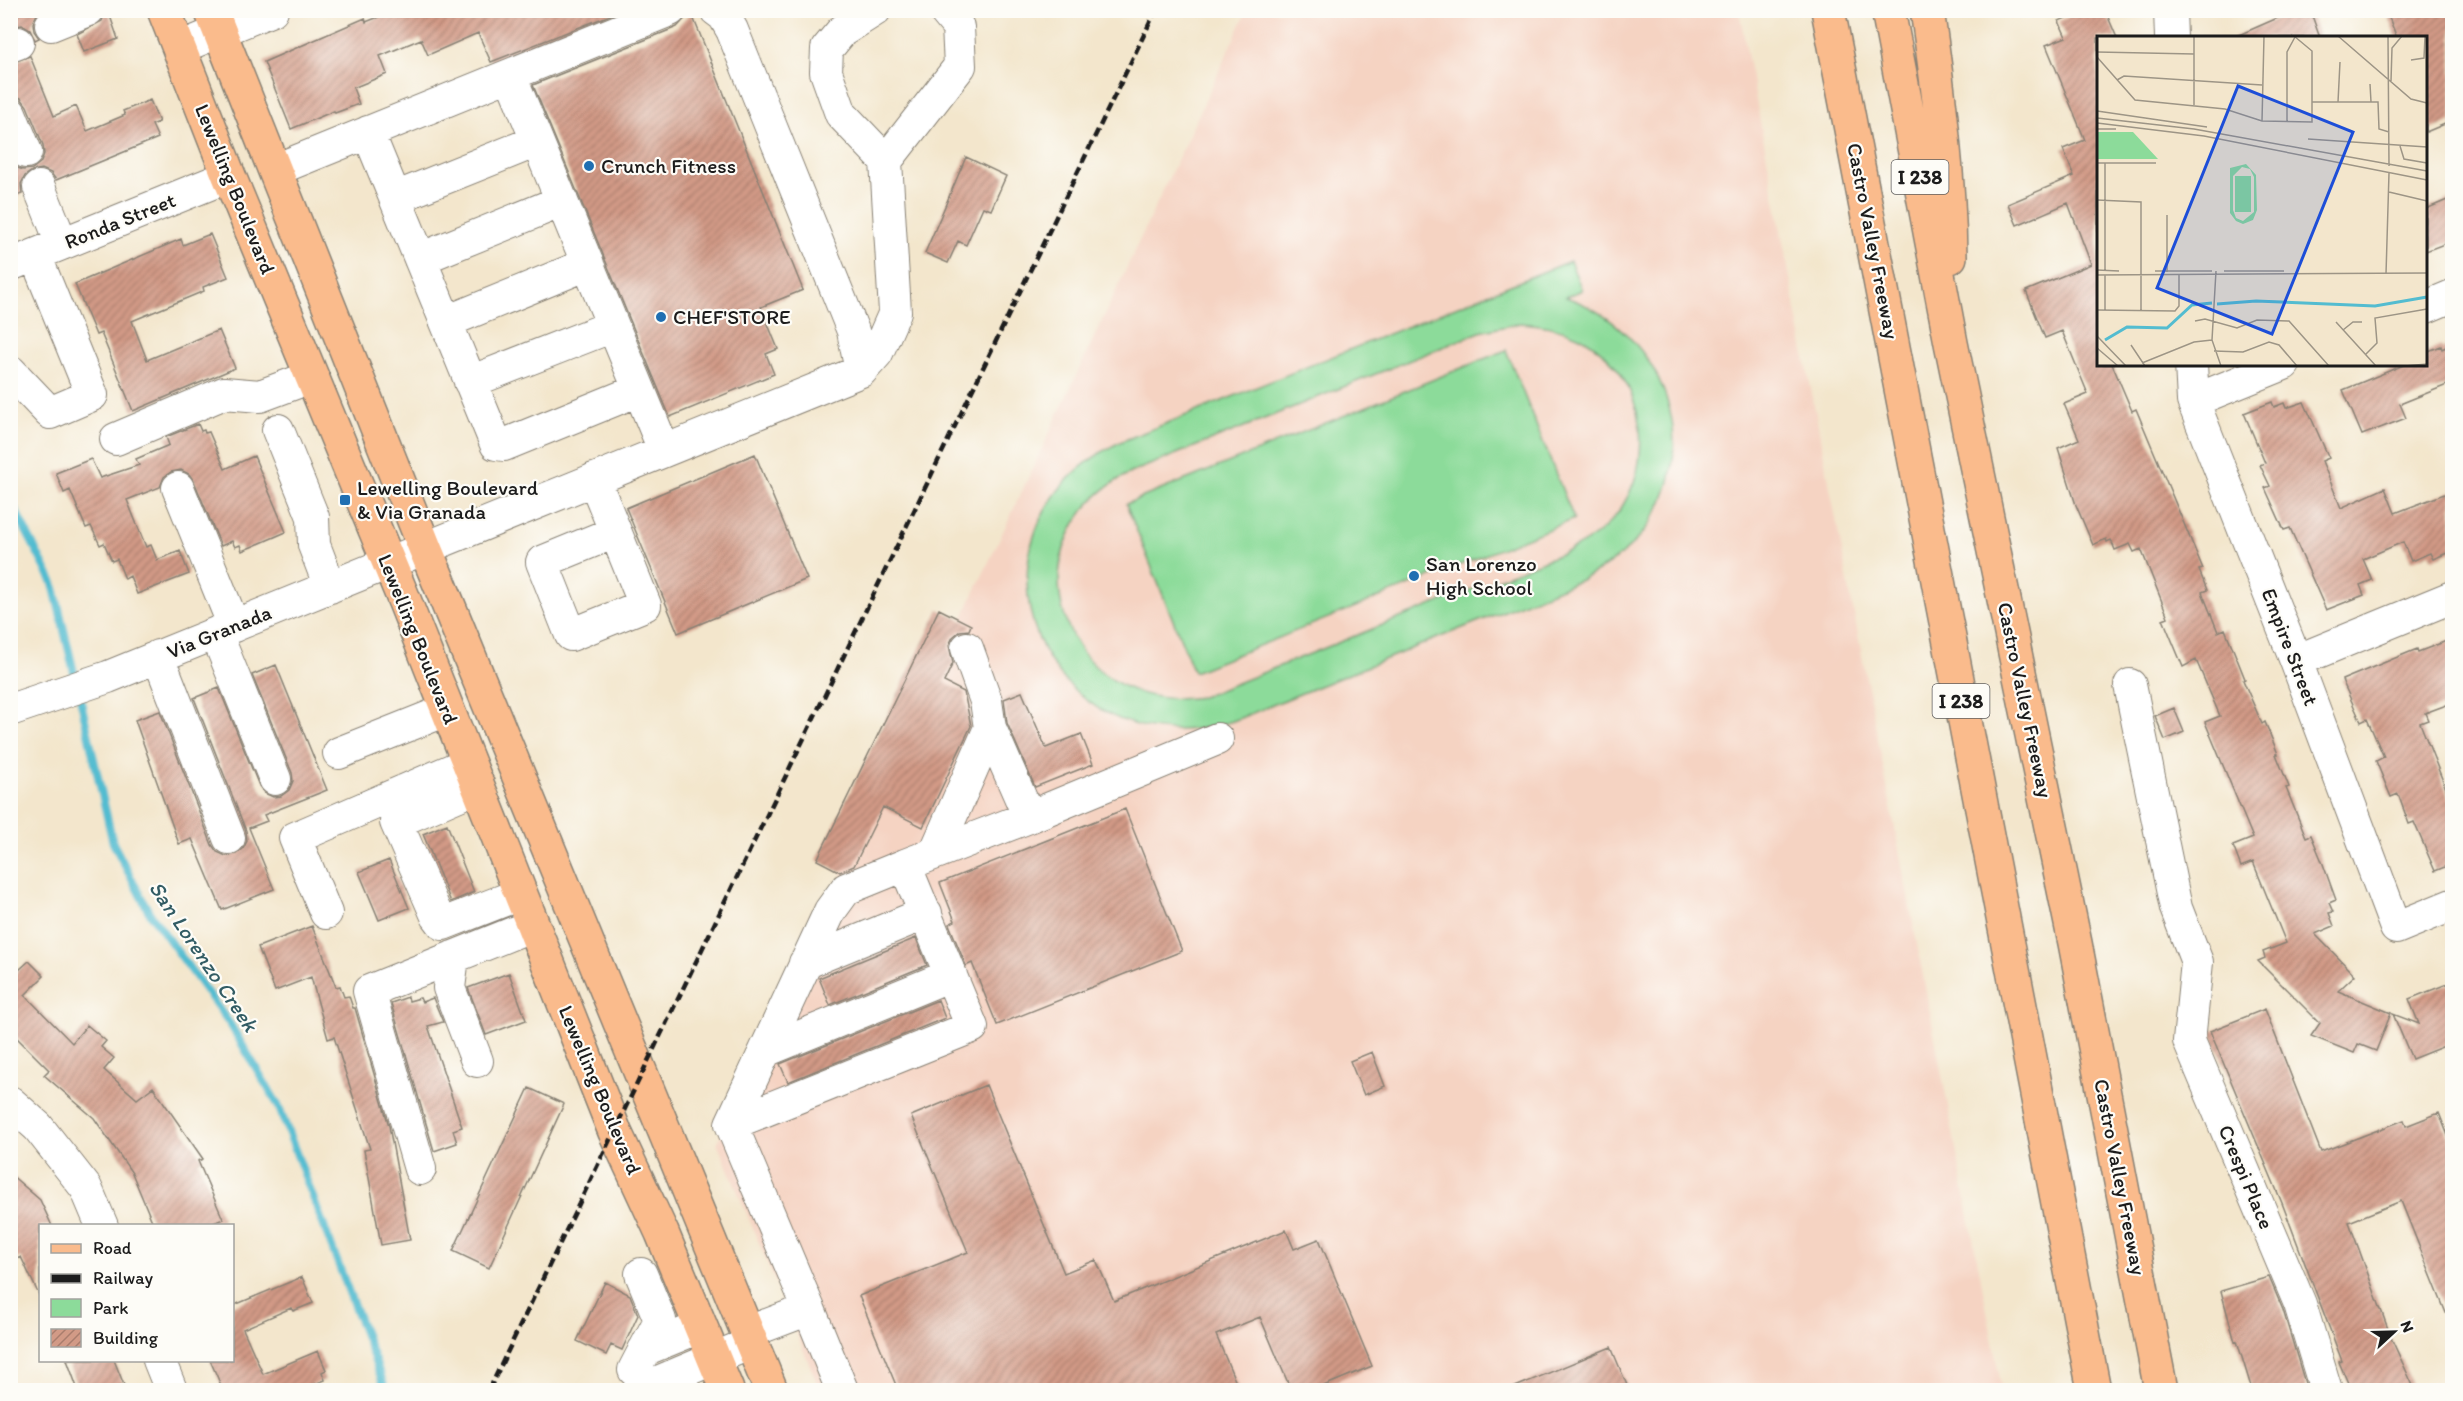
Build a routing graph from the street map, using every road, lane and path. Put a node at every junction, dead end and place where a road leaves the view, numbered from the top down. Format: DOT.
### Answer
graph roads {
  1 [pos="88,10"];
  2 [pos="164,10"];
  3 [pos="272,10"];
  4 [pos="670,10"];
  5 [pos="716,10"];
  6 [pos="875,10"];
  7 [pos="944,10"];
  8 [pos="1828,10"];
  9 [pos="1888,10"];
  10 [pos="1927,10"];
  11 [pos="2170,10"];
  12 [pos="215,21"];
  13 [pos="51,25"];
  14 [pos="2171,36"];
  15 [pos="179,48"];
  16 [pos="510,75"];
  17 [pos="10,113"];
  18 [pos="368,132"];
  19 [pos="537,141"];
  20 [pos="26,152"];
  21 [pos="886,161"];
  22 [pos="275,170"];
  23 [pos="229,176"];
  24 [pos="39,187"];
  25 [pos="394,198"];
  26 [pos="562,201"];
  27 [pos="36,255"];
  28 [pos="420,259"];
  29 [pos="588,264"];
  30 [pos="2452,297"];
  31 [pos="2427,307"];
  32 [pos="446,322"];
  33 [pos="613,326"];
  34 [pos="1951,343"];
  35 [pos="2191,366"];
  36 [pos="2279,366"];
  37 [pos="10,371"];
  38 [pos="861,371"];
  39 [pos="311,377"];
  40 [pos="470,382"];
  41 [pos="639,390"];
  42 [pos="2193,401"];
  43 [pos="278,430"];
  44 [pos="116,439"];
  45 [pos="664,450"];
  46 [pos="594,479"];
  47 [pos="177,488"];
  48 [pos="615,532"];
  49 [pos="425,548"];
  50 [pos="388,563"];
  51 [pos="330,587"];
  52 [pos="2452,597"];
  53 [pos="225,629"];
  54 [pos="967,648"];
  55 [pos="158,657"];
  56 [pos="2296,661"];
  57 [pos="2130,685"];
  58 [pos="24,706"];
  59 [pos="447,710"];
  60 [pos="990,728"];
  61 [pos="1217,739"];
  62 [pos="339,753"];
  63 [pos="473,775"];
  64 [pos="275,779"];
  65 [pos="1029,816"];
  66 [pos="230,838"];
  67 [pos="935,853"];
  68 [pos="906,865"];
  69 [pos="520,894"];
  70 [pos="2452,905"];
  71 [pos="326,913"];
  72 [pos="926,913"];
  73 [pos="532,926"];
  74 [pos="453,957"];
  75 [pos="805,963"];
  76 [pos="951,975"];
  77 [pos="765,1051"];
  78 [pos="477,1061"];
  79 [pos="10,1102"];
  80 [pos="731,1124"];
  81 [pos="420,1169"];
  82 [pos="101,1224"];
  83 [pos="641,1274"];
  84 [pos="808,1309"];
  85 [pos="700,1327"];
  86 [pos="748,1338"];
  87 [pos="714,1360"];
  88 [pos="160,1362"];
  89 [pos="639,1370"];
  90 [pos="171,1390"];
  91 [pos="727,1390"];
  92 [pos="771,1390"];
  93 [pos="842,1390"];
  94 [pos="2094,1390"];
  95 [pos="2161,1390"];
  96 [pos="2326,1390"];
  1 -- 13 [label="street"];
  2 -- 15 [label="main road, Lewelling Boulevard"];
  3 -- 12 [label="street"];
  4 -- 16 [label="street"];
  5 -- 38 [label="street"];
  6 -- 21 [label="street"];
  7 -- 21 [label="street"];
  8 -- 94 [label="main road, Castro Valley Freeway / I 238"];
  9 -- 34 [label="main road, Castro Valley Freeway / I 238"];
  10 -- 34 [label="main road"];
  11 -- 14 [label="street"];
  12 -- 15 [label="street"];
  12 -- 22 [label="main road, Lewelling Boulevard"];
  15 -- 23 [label="main road, Lewelling Boulevard"];
  16 -- 18 [label="street"];
  16 -- 19 [label="street"];
  17 -- 20 [label="street"];
  18 -- 22 [label="street"];
  18 -- 25 [label="street"];
  19 -- 25 [label="street"];
  19 -- 26 [label="street"];
  21 -- 38 [label="street"];
  22 -- 49 [label="main road, Lewelling Boulevard"];
  23 -- 27 [label="street, Ronda Street"];
  23 -- 39 [label="main road, Lewelling Boulevard"];
  24 -- 27 [label="street"];
  25 -- 28 [label="street"];
  26 -- 28 [label="street"];
  26 -- 29 [label="street"];
  27 -- 37 [label="street"];
  28 -- 32 [label="street"];
  29 -- 32 [label="street"];
  29 -- 33 [label="street"];
  30 -- 31 [label="street"];
  32 -- 40 [label="street"];
  33 -- 40 [label="street"];
  33 -- 41 [label="street"];
  34 -- 95 [label="main road, Castro Valley Freeway / I 238"];
  35 -- 42 [label="street, Empire Street"];
  36 -- 42 [label="street"];
  38 -- 45 [label="street, Via Granada"];
  39 -- 44 [label="street"];
  39 -- 50 [label="main road, Lewelling Boulevard"];
  40 -- 41 [label="street"];
  41 -- 45 [label="street"];
  42 -- 56 [label="street, Empire Street"];
  43 -- 51 [label="street"];
  45 -- 46 [label="street, Via Granada"];
  46 -- 48 [label="street"];
  46 -- 49 [label="street, Via Granada"];
  47 -- 53 [label="street"];
  49 -- 50 [label="street, Via Granada"];
  49 -- 86 [label="main road, Lewelling Boulevard"];
  50 -- 51 [label="street, Via Granada"];
  50 -- 59 [label="main road, Lewelling Boulevard"];
  51 -- 53 [label="street, Via Granada"];
  52 -- 56 [label="street"];
  53 -- 55 [label="street, Via Granada"];
  53 -- 64 [label="street"];
  54 -- 60 [label="street"];
  55 -- 58 [label="street, Via Granada"];
  55 -- 66 [label="street"];
  56 -- 70 [label="street, Empire Street"];
  57 -- 96 [label="street, Crespi Place"];
  59 -- 62 [label="street"];
  59 -- 63 [label="main road, Lewelling Boulevard"];
  60 -- 65 [label="street"];
  60 -- 67 [label="street"];
  61 -- 65 [label="street"];
  63 -- 69 [label="main road, Lewelling Boulevard"];
  63 -- 69 [label="street"];
  63 -- 71 [label="street"];
  65 -- 67 [label="street"];
  67 -- 68 [label="street"];
  68 -- 72 [label="street"];
  68 -- 75 [label="street"];
  69 -- 73 [label="main road, Lewelling Boulevard"];
  72 -- 75 [label="street"];
  72 -- 76 [label="street"];
  73 -- 74 [label="street"];
  73 -- 85 [label="main road, Lewelling Boulevard"];
  74 -- 78 [label="street"];
  74 -- 81 [label="street"];
  75 -- 77 [label="street"];
  76 -- 77 [label="street"];
  76 -- 80 [label="street"];
  77 -- 80 [label="street"];
  79 -- 82 [label="street"];
  80 -- 84 [label="street"];
  83 -- 89 [label="street"];
  84 -- 86 [label="street"];
  84 -- 93 [label="street"];
  85 -- 87 [label="main road, Lewelling Boulevard"];
  85 -- 89 [label="street"];
  86 -- 87 [label="street"];
  86 -- 92 [label="main road, Lewelling Boulevard"];
  87 -- 89 [label="street"];
  87 -- 91 [label="main road, Lewelling Boulevard"];
  88 -- 90 [label="street"];
}
